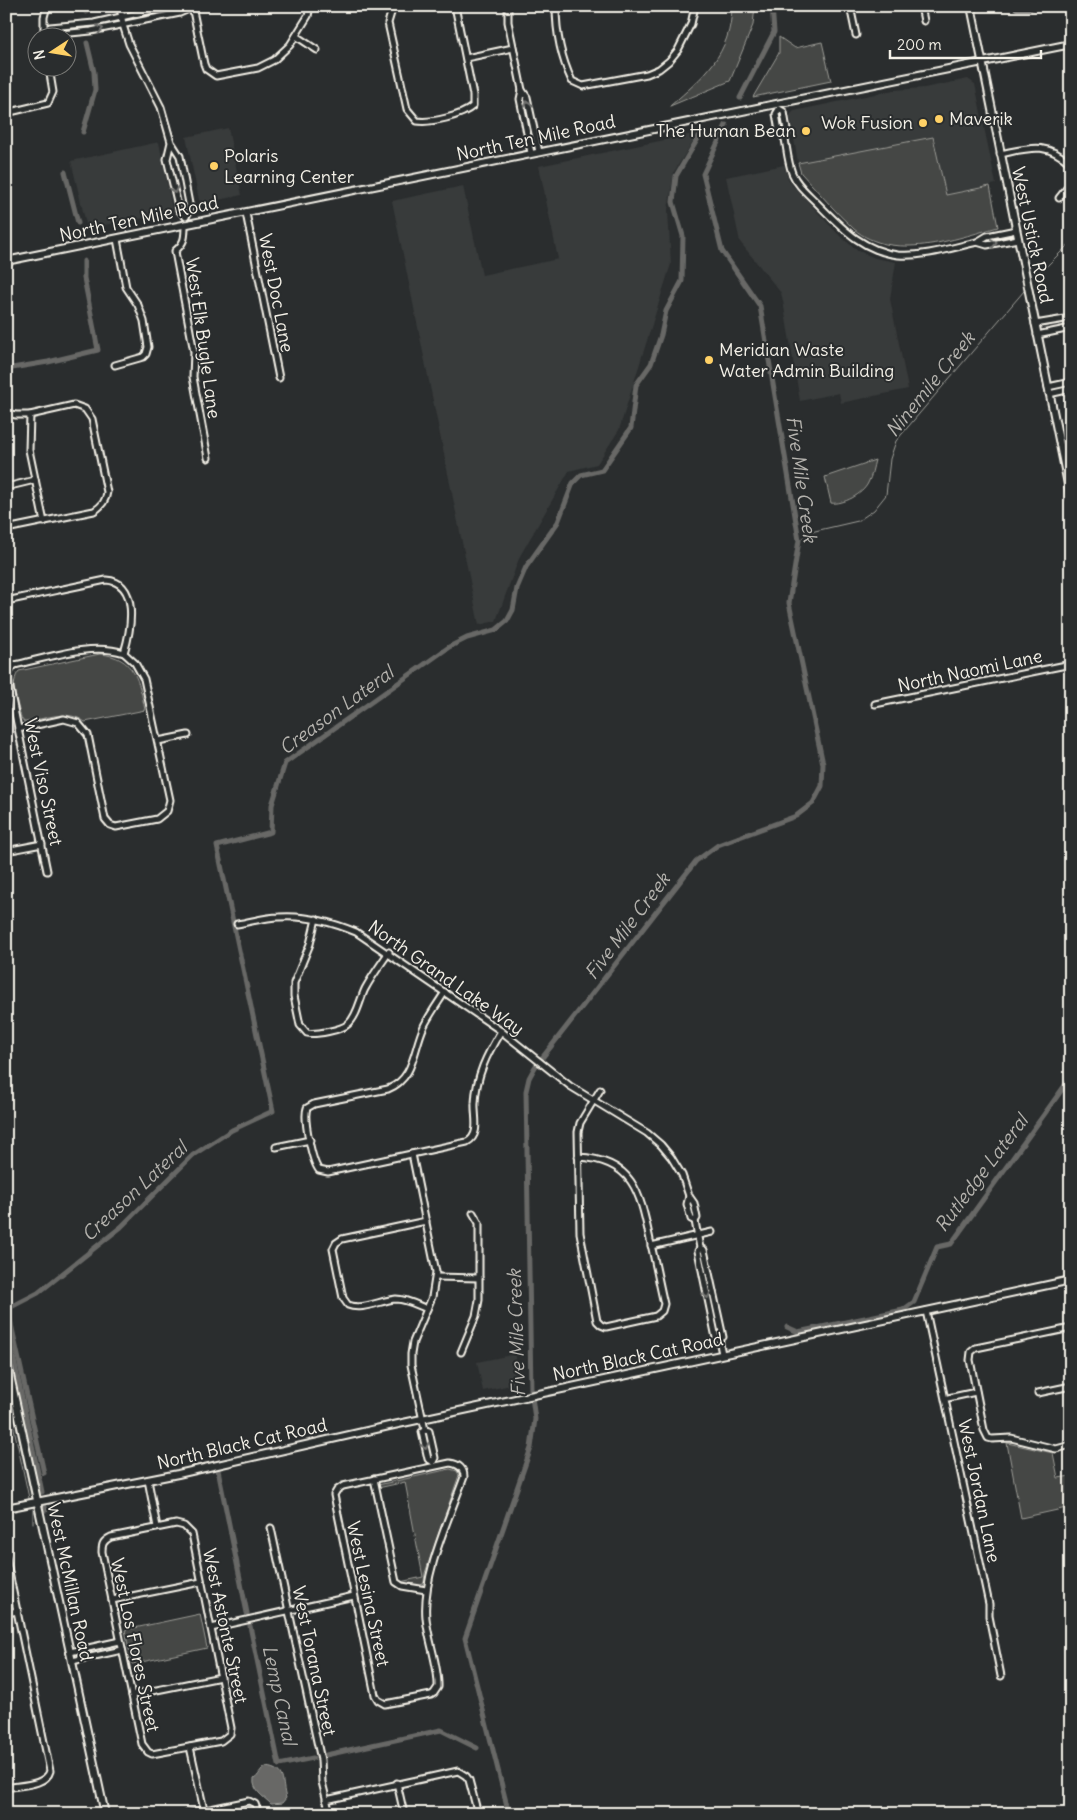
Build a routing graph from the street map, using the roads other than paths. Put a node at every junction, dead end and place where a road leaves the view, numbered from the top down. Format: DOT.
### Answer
graph roads {
  1 [pos="47,6"];
  2 [pos="120,6"];
  3 [pos="170,6"];
  4 [pos="192,6"];
  5 [pos="310,6"];
  6 [pos="396,6"];
  7 [pos="455,6"];
  8 [pos="508,6"];
  9 [pos="556,6"];
  10 [pos="695,6"];
  11 [pos="850,6"];
  12 [pos="921,6"];
  13 [pos="971,6"];
  14 [pos="1017,6"];
  15 [pos="1030,6"];
  16 [pos="121,17"];
  17 [pos="924,21"];
  18 [pos="123,25"];
  19 [pos="44,28"];
  20 [pos="48,28"];
  21 [pos="78,33"];
  22 [pos="856,35"];
  23 [pos="296,36"];
  24 [pos="1071,44"];
  25 [pos="513,48"];
  26 [pos="317,50"];
  27 [pos="466,58"];
  28 [pos="981,62"];
  29 [pos="51,78"];
  30 [pos="778,106"];
  31 [pos="6,113"];
  32 [pos="171,142"];
  33 [pos="535,153"];
  34 [pos="1000,154"];
  35 [pos="1071,164"];
  36 [pos="1071,184"];
  37 [pos="1059,198"];
  38 [pos="246,213"];
  39 [pos="186,217"];
  40 [pos="186,224"];
  41 [pos="1016,230"];
  42 [pos="117,239"];
  43 [pos="1018,239"];
  44 [pos="977,242"];
  45 [pos="6,261"];
  46 [pos="1071,318"];
  47 [pos="1035,324"];
  48 [pos="1071,328"];
  49 [pos="1037,335"];
  50 [pos="115,365"];
  51 [pos="279,378"];
  52 [pos="1071,382"];
  53 [pos="1071,389"];
  54 [pos="1048,390"];
  55 [pos="6,413"];
  56 [pos="30,415"];
  57 [pos="208,458"];
  58 [pos="36,480"];
  59 [pos="6,487"];
  60 [pos="1071,499"];
  61 [pos="44,522"];
  62 [pos="6,529"];
  63 [pos="6,601"];
  64 [pos="124,653"];
  65 [pos="1071,664"];
  66 [pos="8,694"];
  67 [pos="13,702"];
  68 [pos="6,703"];
  69 [pos="875,704"];
  70 [pos="18,729"];
  71 [pos="188,735"];
  72 [pos="158,741"];
  73 [pos="42,844"];
  74 [pos="6,851"];
  75 [pos="48,871"];
  76 [pos="316,919"];
  77 [pos="237,924"];
  78 [pos="389,952"];
  79 [pos="445,992"];
  80 [pos="501,1031"];
  81 [pos="600,1090"];
  82 [pos="594,1101"];
  83 [pos="310,1140"];
  84 [pos="276,1148"];
  85 [pos="412,1154"];
  86 [pos="578,1157"];
  87 [pos="473,1213"];
  88 [pos="426,1222"];
  89 [pos="712,1232"];
  90 [pos="698,1236"];
  91 [pos="652,1246"];
  92 [pos="436,1277"];
  93 [pos="479,1278"];
  94 [pos="1070,1280"];
  95 [pos="1071,1290"];
  96 [pos="427,1310"];
  97 [pos="926,1311"];
  98 [pos="1071,1328"];
  99 [pos="461,1352"];
  100 [pos="722,1354"];
  101 [pos="6,1357"];
  102 [pos="1071,1386"];
  103 [pos="976,1392"];
  104 [pos="1038,1393"];
  105 [pos="948,1398"];
  106 [pos="423,1419"];
  107 [pos="1071,1445"];
  108 [pos="433,1464"];
  109 [pos="148,1480"];
  110 [pos="374,1480"];
  111 [pos="38,1502"];
  112 [pos="6,1508"];
  113 [pos="157,1527"];
  114 [pos="271,1528"];
  115 [pos="6,1558"];
  116 [pos="201,1582"];
  117 [pos="426,1590"];
  118 [pos="354,1596"];
  119 [pos="112,1600"];
  120 [pos="18,1610"];
  121 [pos="289,1610"];
  122 [pos="6,1613"];
  123 [pos="210,1628"];
  124 [pos="120,1642"];
  125 [pos="122,1650"];
  126 [pos="70,1652"];
  127 [pos="72,1661"];
  128 [pos="1001,1676"];
  129 [pos="221,1677"];
  130 [pos="132,1695"];
  131 [pos="190,1747"];
  132 [pos="397,1783"];
  133 [pos="6,1788"];
  134 [pos="326,1800"];
  135 [pos="204,1810"];
  136 [pos="105,1814"];
  137 [pos="186,1814"];
  138 [pos="259,1814"];
  139 [pos="330,1814"];
  140 [pos="404,1814"];
  141 [pos="478,1814"];
  1 -- 19 [label="street"];
  2 -- 16 [label="street"];
  3 -- 16 [label="street"];
  4 -- 18 [label="street"];
  4 -- 23 [label="street"];
  5 -- 23 [label="street"];
  6 -- 27 [label="street"];
  7 -- 27 [label="street"];
  8 -- 25 [label="street"];
  9 -- 10 [label="street"];
  11 -- 22 [label="street"];
  12 -- 17 [label="street"];
  13 -- 28 [label="main road, West Ustick Road"];
  14 -- 15 [label="street"];
  16 -- 18 [label="street"];
  16 -- 20 [label="street"];
  21 -- 18 [label="street, one-way"];
  18 -- 32 [label="street"];
  23 -- 26 [label="street"];
  24 -- 28 [label="main road, North Ten Mile Road"];
  25 -- 27 [label="street"];
  25 -- 33 [label="street"];
  28 -- 30 [label="main road, North Ten Mile Road"];
  28 -- 34 [label="main road, West Ustick Road"];
  29 -- 31 [label="street"];
  30 -- 33 [label="main road, North Ten Mile Road"];
  30 -- 44 [label="street"];
  32 -- 39 [label="street"];
  32 -- 39 [label="street, one-way"];
  33 -- 38 [label="main road, North Ten Mile Road"];
  34 -- 35 [label="street"];
  34 -- 41 [label="main road, West Ustick Road"];
  36 -- 37 [label="street"];
  38 -- 40 [label="main road, North Ten Mile Road"];
  38 -- 51 [label="street, West Doc Lane"];
  39 -- 40 [label="street"];
  40 -- 42 [label="main road, North Ten Mile Road"];
  40 -- 57 [label="street, West Elk Bugle Lane"];
  41 -- 43 [label="main road, West Ustick Road"];
  41 -- 44 [label="street"];
  42 -- 45 [label="main road, North Ten Mile Road"];
  42 -- 50 [label="street"];
  44 -- 43 [label="street, one-way"];
  43 -- 47 [label="main road, West Ustick Road"];
  46 -- 47 [label="street"];
  47 -- 49 [label="main road, West Ustick Road"];
  48 -- 49 [label="street"];
  49 -- 54 [label="main road, West Ustick Road"];
  52 -- 54 [label="street"];
  53 -- 54 [label="street"];
  54 -- 60 [label="main road, West Ustick Road"];
  55 -- 56 [label="street"];
  56 -- 58 [label="street"];
  56 -- 61 [label="street"];
  58 -- 59 [label="street"];
  58 -- 61 [label="street"];
  61 -- 62 [label="street"];
  63 -- 64 [label="street"];
  64 -- 66 [label="street, West Viso Street"];
  64 -- 72 [label="street"];
  65 -- 69 [label="street, North Naomi Lane"];
  66 -- 67 [label="street, West Viso Street"];
  67 -- 68 [label="street"];
  67 -- 70 [label="street, West Viso Street"];
  70 -- 72 [label="street"];
  70 -- 73 [label="street, West Viso Street"];
  71 -- 72 [label="street"];
  73 -- 74 [label="street"];
  73 -- 75 [label="street, West Viso Street"];
  76 -- 77 [label="street, North Grand Lake Way"];
  76 -- 78 [label="street, North Grand Lake Way"];
  76 -- 78 [label="street"];
  78 -- 79 [label="street, North Grand Lake Way"];
  79 -- 80 [label="street, North Grand Lake Way"];
  79 -- 83 [label="street"];
  80 -- 82 [label="street, North Grand Lake Way"];
  80 -- 85 [label="street"];
  81 -- 82 [label="street"];
  82 -- 86 [label="street"];
  82 -- 90 [label="street, North Grand Lake Way"];
  83 -- 84 [label="street"];
  83 -- 85 [label="street"];
  85 -- 88 [label="street"];
  86 -- 91 [label="street"];
  86 -- 91 [label="street"];
  87 -- 93 [label="street"];
  88 -- 92 [label="street"];
  88 -- 96 [label="street"];
  89 -- 90 [label="street"];
  90 -- 91 [label="street"];
  90 -- 100 [label="street, North Grand Lake Way"];
  92 -- 93 [label="street"];
  92 -- 96 [label="street"];
  93 -- 99 [label="street"];
  94 -- 95 [label="street"];
  94 -- 97 [label="main road, North Black Cat Road"];
  96 -- 106 [label="street"];
  97 -- 100 [label="main road, North Black Cat Road"];
  97 -- 128 [label="street, West Jordan Lane"];
  98 -- 103 [label="street"];
  100 -- 106 [label="main road, North Black Cat Road"];
  101 -- 111 [label="main road, West McMillan Road"];
  102 -- 104 [label="street"];
  103 -- 105 [label="street"];
  103 -- 107 [label="street"];
  106 -- 108 [label="street"];
  106 -- 109 [label="main road, North Black Cat Road"];
  108 -- 110 [label="street"];
  108 -- 117 [label="street"];
  109 -- 111 [label="main road, North Black Cat Road"];
  109 -- 113 [label="street"];
  110 -- 117 [label="street"];
  110 -- 118 [label="street, West Lesina Street"];
  111 -- 112 [label="main road, North Black Cat Road"];
  111 -- 126 [label="main road, West McMillan Road"];
  113 -- 116 [label="street, West Astonte Street"];
  113 -- 119 [label="street, West Los Flores Street"];
  114 -- 121 [label="street, West Torana Street"];
  115 -- 120 [label="street"];
  116 -- 119 [label="street"];
  116 -- 123 [label="street, West Astonte Street"];
  117 -- 118 [label="street, West Lesina Street"];
  118 -- 121 [label="street"];
  119 -- 124 [label="street, West Los Flores Street"];
  120 -- 122 [label="street"];
  120 -- 133 [label="street"];
  121 -- 123 [label="street"];
  121 -- 134 [label="street, West Torana Street"];
  123 -- 129 [label="street, West Astonte Street"];
  124 -- 125 [label="street, West Los Flores Street"];
  124 -- 126 [label="street"];
  125 -- 127 [label="street"];
  125 -- 130 [label="street, West Los Flores Street"];
  126 -- 127 [label="main road, West McMillan Road"];
  127 -- 136 [label="main road, West McMillan Road"];
  129 -- 130 [label="street"];
  129 -- 131 [label="street, West Astonte Street"];
  130 -- 131 [label="street, West Los Flores Street"];
  131 -- 135 [label="street"];
  132 -- 134 [label="street"];
  132 -- 140 [label="street"];
  132 -- 141 [label="street"];
  134 -- 139 [label="street, West Torana Street"];
  135 -- 137 [label="street"];
  135 -- 138 [label="street"];
}
